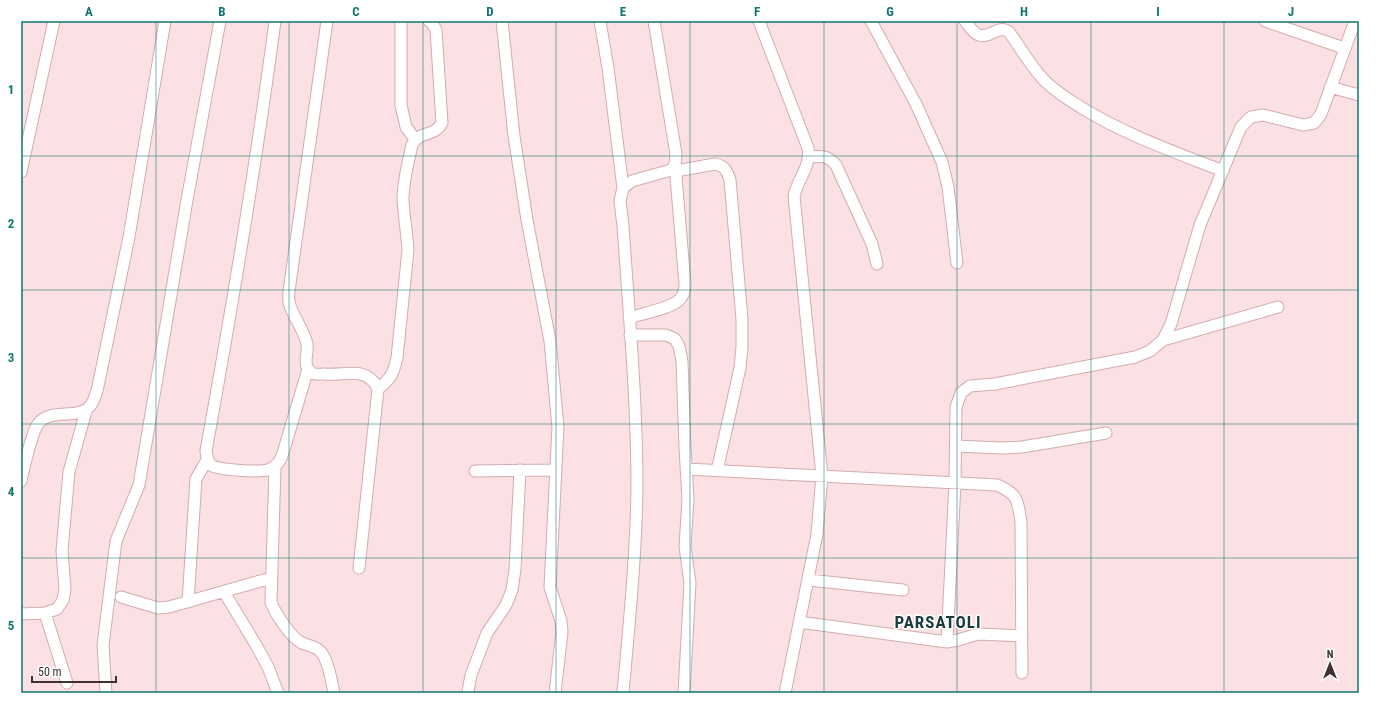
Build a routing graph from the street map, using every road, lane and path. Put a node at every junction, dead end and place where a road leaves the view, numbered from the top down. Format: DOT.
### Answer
graph roads {
  1 [pos="54,21"];
  2 [pos="165,21"];
  3 [pos="220,21"];
  4 [pos="275,21"];
  5 [pos="327,21"];
  6 [pos="401,21"];
  7 [pos="429,21"];
  8 [pos="502,21"];
  9 [pos="600,21"];
  10 [pos="654,21"];
  11 [pos="759,21"];
  12 [pos="871,21"];
  13 [pos="966,21"];
  14 [pos="1265,21"];
  15 [pos="1355,21"];
  16 [pos="1344,48"];
  17 [pos="1330,87"];
  18 [pos="1359,95"];
  19 [pos="415,139"];
  20 [pos="810,157"];
  21 [pos="676,168"];
  22 [pos="1223,171"];
  23 [pos="21,172"];
  24 [pos="623,188"];
  25 [pos="957,263"];
  26 [pos="877,264"];
  27 [pos="1278,307"];
  28 [pos="629,318"];
  29 [pos="630,335"];
  30 [pos="1163,340"];
  31 [pos="308,369"];
  32 [pos="378,388"];
  33 [pos="86,411"];
  34 [pos="1106,433"];
  35 [pos="956,446"];
  36 [pos="207,460"];
  37 [pos="276,466"];
  38 [pos="520,470"];
  39 [pos="556,470"];
  40 [pos="686,470"];
  41 [pos="475,471"];
  42 [pos="717,471"];
  43 [pos="822,476"];
  44 [pos="21,481"];
  45 [pos="955,483"];
  46 [pos="359,568"];
  47 [pos="271,578"];
  48 [pos="809,580"];
  49 [pos="903,590"];
  50 [pos="224,592"];
  51 [pos="121,597"];
  52 [pos="188,602"];
  53 [pos="21,614"];
  54 [pos="45,614"];
  55 [pos="799,622"];
  56 [pos="1022,636"];
  57 [pos="947,642"];
  58 [pos="1022,673"];
  59 [pos="67,683"];
  60 [pos="106,693"];
  61 [pos="278,693"];
  62 [pos="334,693"];
  63 [pos="469,693"];
  64 [pos="555,693"];
  65 [pos="623,693"];
  66 [pos="684,693"];
  67 [pos="785,693"];
  1 -- 23 [label="street"];
  2 -- 33 [label="street"];
  3 -- 60 [label="street"];
  4 -- 36 [label="street"];
  5 -- 31 [label="street"];
  6 -- 19 [label="street"];
  7 -- 19 [label="street"];
  8 -- 39 [label="street"];
  9 -- 24 [label="street"];
  10 -- 21 [label="street"];
  11 -- 20 [label="street"];
  12 -- 25 [label="street"];
  13 -- 22 [label="street"];
  14 -- 16 [label="street"];
  15 -- 16 [label="street"];
  16 -- 17 [label="street"];
  17 -- 18 [label="street"];
  17 -- 22 [label="street"];
  19 -- 32 [label="street"];
  20 -- 26 [label="street"];
  20 -- 43 [label="street"];
  21 -- 24 [label="street"];
  21 -- 28 [label="street"];
  21 -- 42 [label="street"];
  22 -- 30 [label="street"];
  24 -- 28 [label="street"];
  27 -- 30 [label="street"];
  28 -- 29 [label="street"];
  29 -- 40 [label="street"];
  29 -- 65 [label="street"];
  30 -- 35 [label="street"];
  31 -- 32 [label="street"];
  31 -- 37 [label="street"];
  32 -- 46 [label="street"];
  33 -- 44 [label="street"];
  33 -- 54 [label="street"];
  34 -- 35 [label="street"];
  35 -- 45 [label="street"];
  36 -- 37 [label="street"];
  36 -- 52 [label="street"];
  37 -- 47 [label="street"];
  38 -- 39 [label="street"];
  38 -- 41 [label="street"];
  38 -- 63 [label="street"];
  39 -- 64 [label="street"];
  40 -- 42 [label="street"];
  40 -- 66 [label="street"];
  42 -- 43 [label="street"];
  43 -- 45 [label="street"];
  43 -- 48 [label="street"];
  45 -- 56 [label="street"];
  45 -- 57 [label="street"];
  47 -- 50 [label="street"];
  47 -- 62 [label="street"];
  48 -- 49 [label="street"];
  48 -- 55 [label="street"];
  50 -- 52 [label="street"];
  50 -- 61 [label="street"];
  51 -- 52 [label="street"];
  53 -- 54 [label="street"];
  54 -- 59 [label="street"];
  55 -- 57 [label="street"];
  55 -- 67 [label="street"];
  56 -- 57 [label="street"];
  56 -- 58 [label="street"];
}
